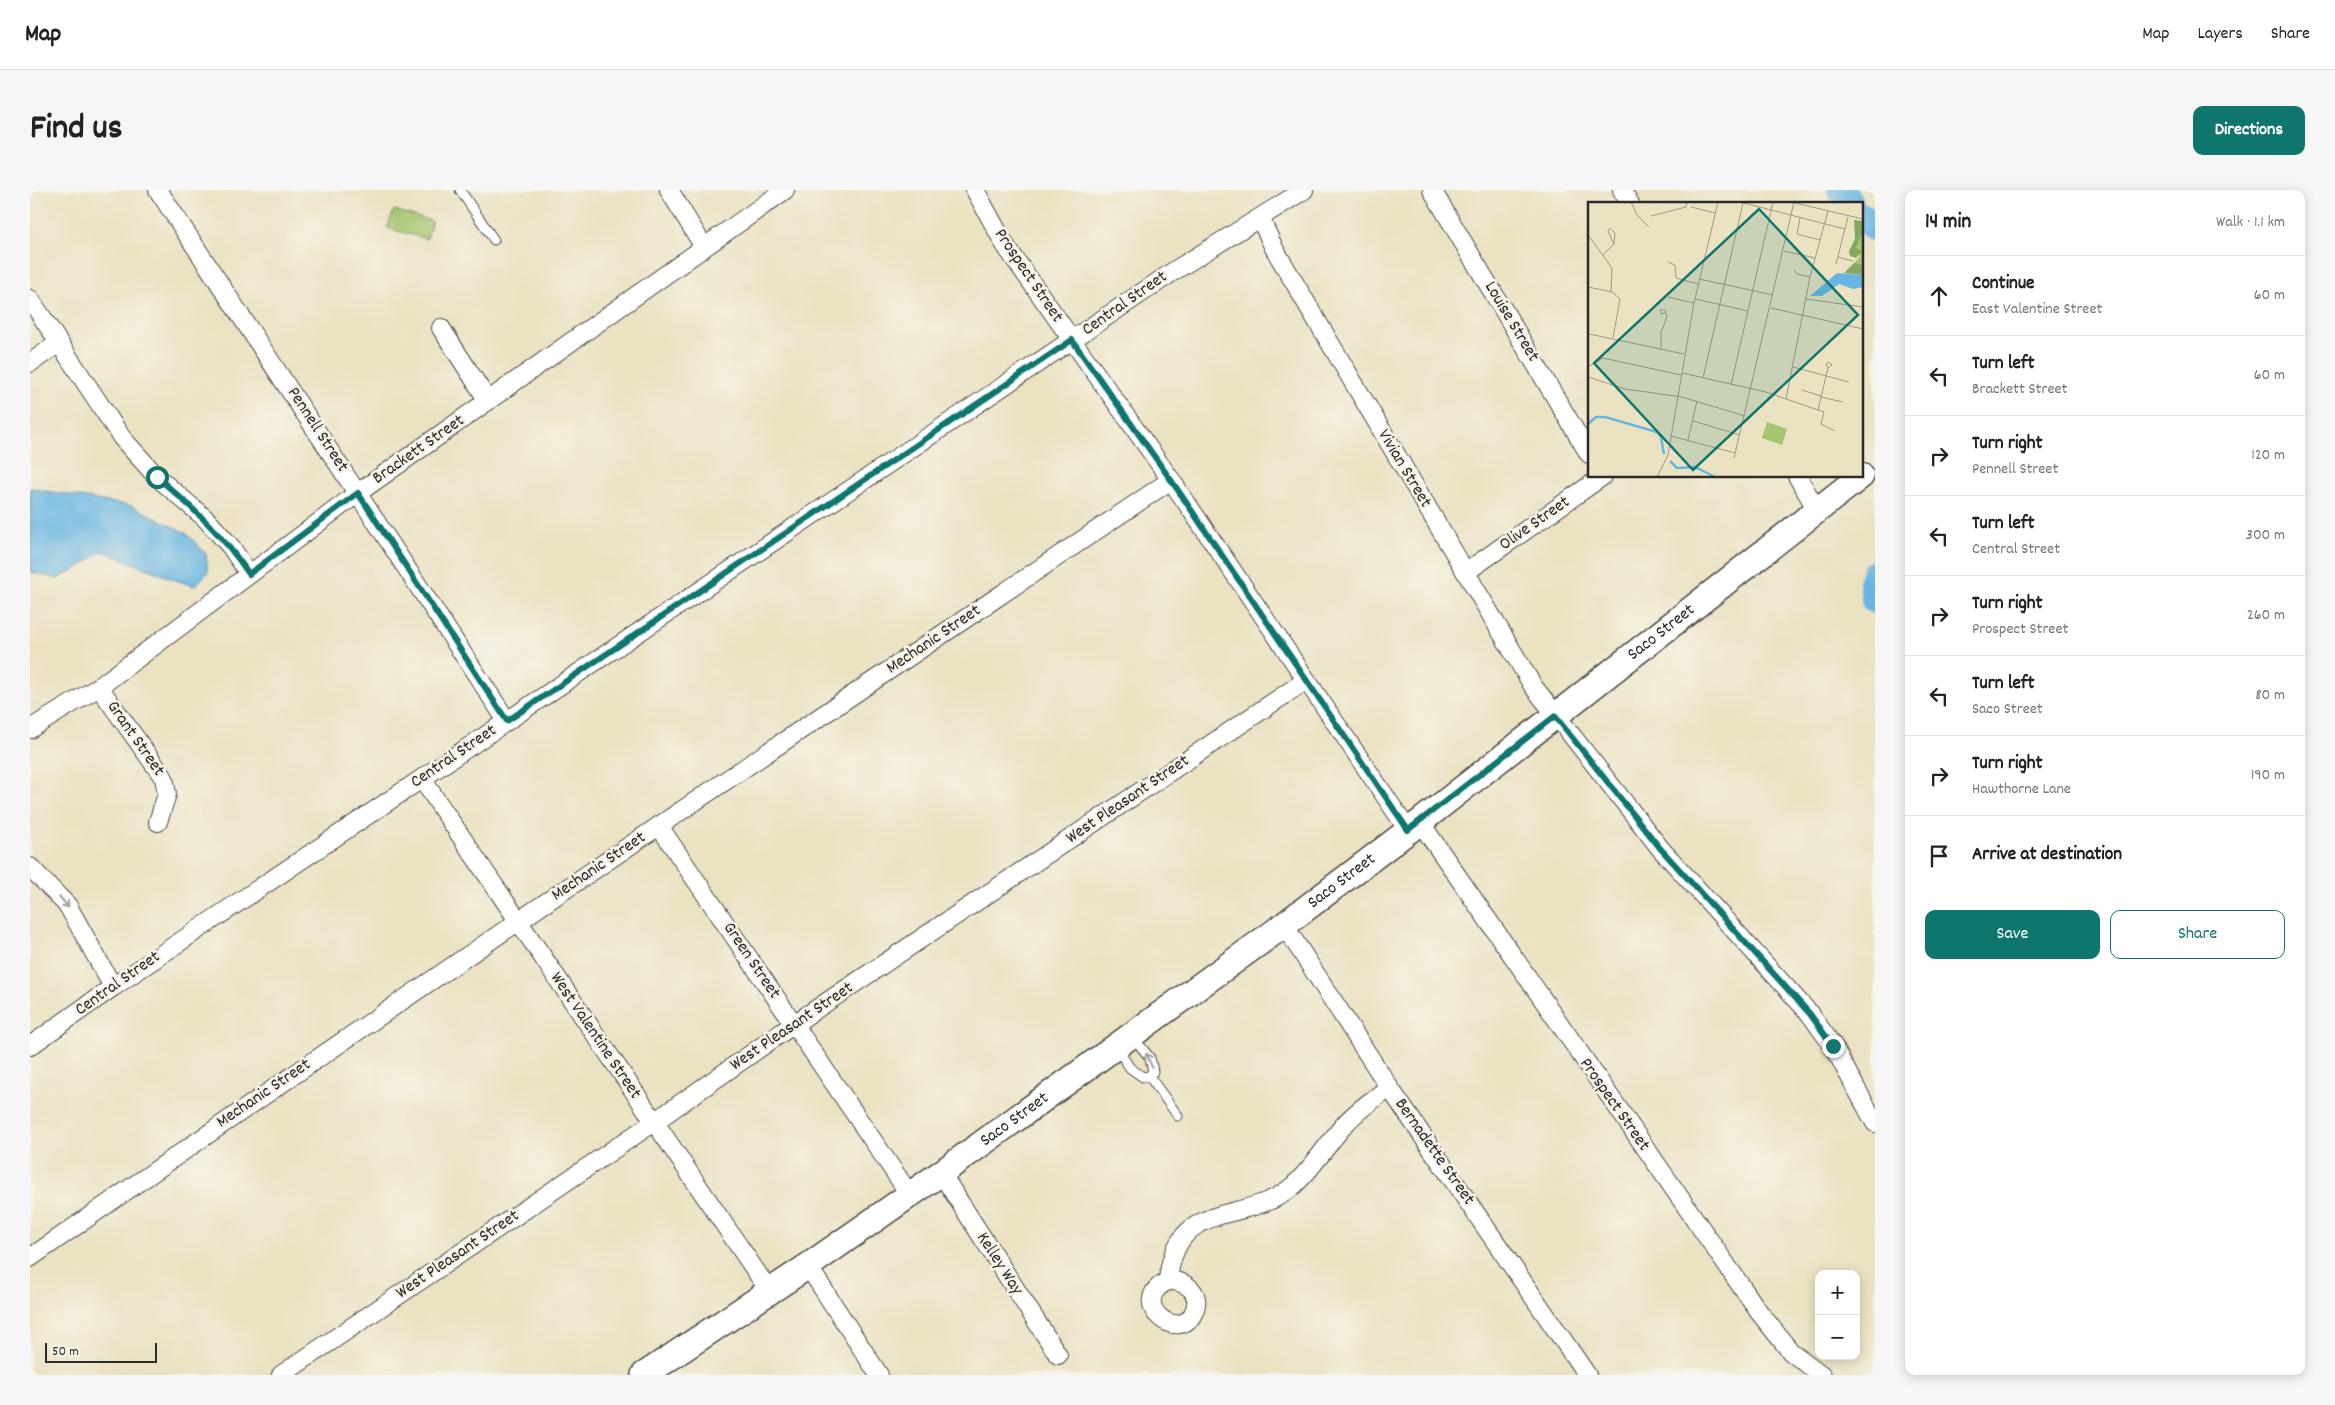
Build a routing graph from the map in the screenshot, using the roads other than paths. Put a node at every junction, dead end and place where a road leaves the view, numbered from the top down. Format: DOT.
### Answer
graph roads {
  1 [pos="158,190"];
  2 [pos="460,190"];
  3 [pos="669,190"];
  4 [pos="785,190"];
  5 [pos="975,190"];
  6 [pos="1304,190"];
  7 [pos="1432,190"];
  8 [pos="1622,190"];
  9 [pos="1629,202"];
  10 [pos="1260,218"];
  11 [pos="494,240"];
  12 [pos="704,247"];
  13 [pos="30,299"];
  14 [pos="441,328"];
  15 [pos="1072,340"];
  16 [pos="59,343"];
  17 [pos="30,363"];
  18 [pos="488,401"];
  19 [pos="1588,452"];
  20 [pos="1875,465"];
  21 [pos="1862,475"];
  22 [pos="1600,478"];
  23 [pos="1798,478"];
  24 [pos="1858,478"];
  25 [pos="1171,480"];
  26 [pos="358,493"];
  27 [pos="1817,510"];
  28 [pos="1466,572"];
  29 [pos="249,574"];
  30 [pos="1305,682"];
  31 [pos="99,687"];
  32 [pos="1555,716"];
  33 [pos="507,721"];
  34 [pos="30,730"];
  35 [pos="422,779"];
  36 [pos="158,822"];
  37 [pos="659,826"];
  38 [pos="1414,826"];
  39 [pos="30,867"];
  40 [pos="517,922"];
  41 [pos="1284,926"];
  42 [pos="113,987"];
  43 [pos="794,1024"];
  44 [pos="1124,1041"];
  45 [pos="30,1046"];
  46 [pos="1149,1076"];
  47 [pos="1389,1087"];
  48 [pos="1178,1116"];
  49 [pos="654,1122"];
  50 [pos="1875,1123"];
  51 [pos="941,1174"];
  52 [pos="910,1195"];
  53 [pos="30,1258"];
  54 [pos="808,1266"];
  55 [pos="1168,1281"];
  56 [pos="770,1292"];
  57 [pos="1058,1355"];
  58 [pos="280,1375"];
  59 [pos="644,1375"];
  60 [pos="879,1375"];
  61 [pos="1587,1375"];
  62 [pos="1822,1375"];
  1 -- 26 [label="street, Pennell Street"];
  2 -- 11 [label="lane"];
  3 -- 12 [label="street"];
  4 -- 12 [label="street, Brackett Street"];
  5 -- 15 [label="street, Prospect Street"];
  6 -- 10 [label="street, Central Street"];
  7 -- 19 [label="street, Louise Street"];
  8 -- 9 [label="street"];
  10 -- 15 [label="street, Central Street"];
  10 -- 28 [label="street, Vivian Street"];
  12 -- 18 [label="street, Brackett Street"];
  13 -- 16 [label="street"];
  14 -- 18 [label="street"];
  15 -- 25 [label="street, Prospect Street"];
  15 -- 33 [label="street, Central Street"];
  16 -- 17 [label="street"];
  16 -- 29 [label="street"];
  18 -- 26 [label="street, Brackett Street"];
  20 -- 21 [label="main road, Saco Street"];
  22 -- 28 [label="street, Olive Street"];
  23 -- 27 [label="street"];
  24 -- 27 [label="main road, Saco Street"];
  25 -- 30 [label="street, Prospect Street"];
  25 -- 37 [label="street, Mechanic Street"];
  26 -- 29 [label="street, Brackett Street"];
  26 -- 33 [label="street, Pennell Street"];
  27 -- 32 [label="main road, Saco Street"];
  28 -- 32 [label="street, Vivian Street"];
  29 -- 31 [label="street, Brackett Street"];
  30 -- 38 [label="street, Prospect Street"];
  30 -- 43 [label="street, West Pleasant Street"];
  31 -- 34 [label="street, Brackett Street"];
  31 -- 36 [label="street, Grant Street"];
  32 -- 38 [label="main road, Saco Street"];
  32 -- 50 [label="street, Vivian Street"];
  33 -- 35 [label="street, Central Street"];
  35 -- 40 [label="street, West Valentine Street"];
  35 -- 42 [label="street, Central Street"];
  37 -- 40 [label="street, Mechanic Street"];
  37 -- 43 [label="street, Green Street"];
  38 -- 41 [label="main road, Saco Street"];
  38 -- 62 [label="street, Prospect Street"];
  39 -- 42 [label="street, one-way"];
  40 -- 49 [label="street, West Valentine Street"];
  40 -- 53 [label="street, Mechanic Street"];
  41 -- 44 [label="main road, Saco Street"];
  41 -- 47 [label="street, Bernadette Street"];
  42 -- 45 [label="street, Central Street"];
  43 -- 49 [label="street, West Pleasant Street"];
  43 -- 52 [label="street, Green Street"];
  44 -- 46 [label="lane"];
  46 -- 44 [label="lane, one-way"];
  44 -- 51 [label="main road, Saco Street"];
  46 -- 48 [label="lane"];
  47 -- 55 [label="street"];
  47 -- 61 [label="street, Bernadette Street"];
  49 -- 56 [label="street, West Valentine Street"];
  49 -- 58 [label="street, West Pleasant Street"];
  51 -- 52 [label="main road, Saco Street"];
  51 -- 57 [label="street, Kelley Way"];
  52 -- 54 [label="main road, Saco Street"];
  54 -- 56 [label="main road, Saco Street"];
  54 -- 60 [label="street"];
  56 -- 59 [label="main road, Saco Street"];
}
